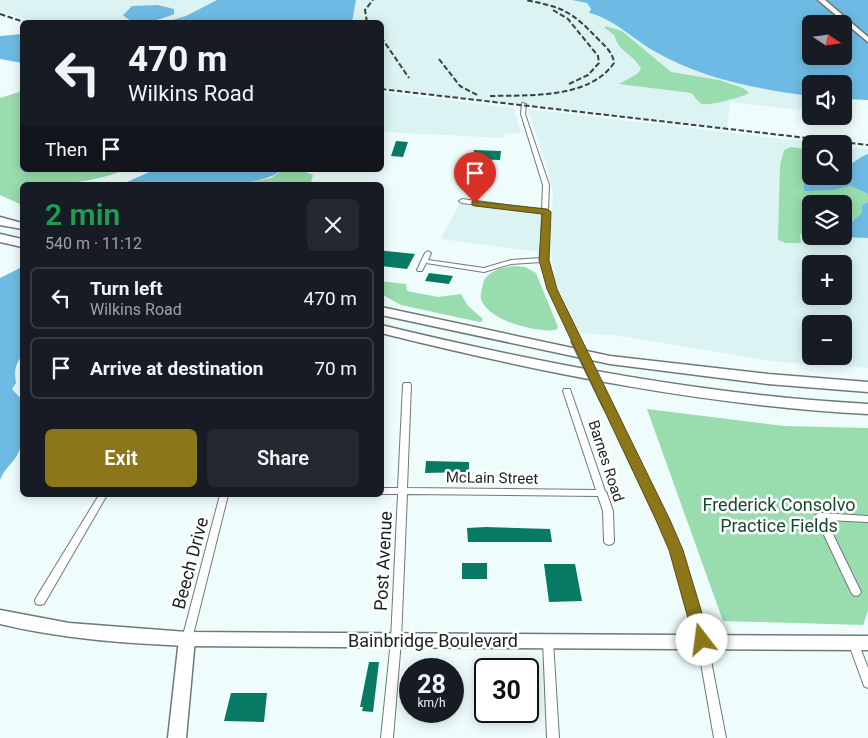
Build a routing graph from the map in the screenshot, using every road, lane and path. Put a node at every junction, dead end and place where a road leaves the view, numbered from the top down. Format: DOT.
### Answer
graph roads {
  1 [pos="821,0"];
  2 [pos="868,40"];
  3 [pos="524,104"];
  4 [pos="462,202"];
  5 [pos="547,212"];
  6 [pos="0,221"];
  7 [pos="20,226"];
  8 [pos="0,238"];
  9 [pos="20,243"];
  10 [pos="428,253"];
  11 [pos="424,260"];
  12 [pos="544,260"];
  13 [pos="420,270"];
  14 [pos="384,312"];
  15 [pos="384,331"];
  16 [pos="406,386"];
  17 [pos="867,387"];
  18 [pos="567,391"];
  19 [pos="868,409"];
  20 [pos="384,491"];
  21 [pos="403,491"];
  22 [pos="603,493"];
  23 [pos="102,497"];
  24 [pos="223,497"];
  25 [pos="868,519"];
  26 [pos="609,542"];
  27 [pos="856,592"];
  28 [pos="40,602"];
  29 [pos="0,617"];
  30 [pos="187,639"];
  31 [pos="396,640"];
  32 [pos="702,640"];
  33 [pos="548,641"];
  34 [pos="861,642"];
  35 [pos="868,683"];
  36 [pos="177,738"];
  37 [pos="387,738"];
  38 [pos="553,738"];
  39 [pos="720,738"];
  1 -- 2 [label="main road"];
  3 -- 5 [label="street, Barnes Road"];
  4 -- 5 [label="street"];
  5 -- 12 [label="street, Barnes Road"];
  6 -- 7 [label="highway"];
  8 -- 9 [label="highway"];
  10 -- 11 [label="street"];
  11 -- 12 [label="street"];
  11 -- 13 [label="street"];
  12 -- 32 [label="street, Barnes Road, bridge"];
  14 -- 17 [label="highway"];
  15 -- 19 [label="highway"];
  16 -- 21 [label="street, Post Avenue"];
  18 -- 22 [label="street, Barnes Road"];
  20 -- 21 [label="street, McLain Street"];
  21 -- 22 [label="street, McLain Street"];
  21 -- 31 [label="street, Post Avenue"];
  22 -- 26 [label="street, Barnes Road"];
  23 -- 28 [label="street"];
  24 -- 30 [label="street, Beech Drive"];
  25 -- 27 [label="street"];
  29 -- 30 [label="main road, Bainbridge Boulevard"];
  30 -- 31 [label="main road, Bainbridge Boulevard"];
  30 -- 36 [label="street"];
  31 -- 33 [label="main road, Bainbridge Boulevard"];
  31 -- 37 [label="street, Post Avenue"];
  32 -- 33 [label="main road, Bainbridge Boulevard"];
  32 -- 34 [label="main road, Bainbridge Boulevard"];
  32 -- 39 [label="street, Barnes Road"];
  33 -- 38 [label="street"];
  34 -- 35 [label="street"];
}
